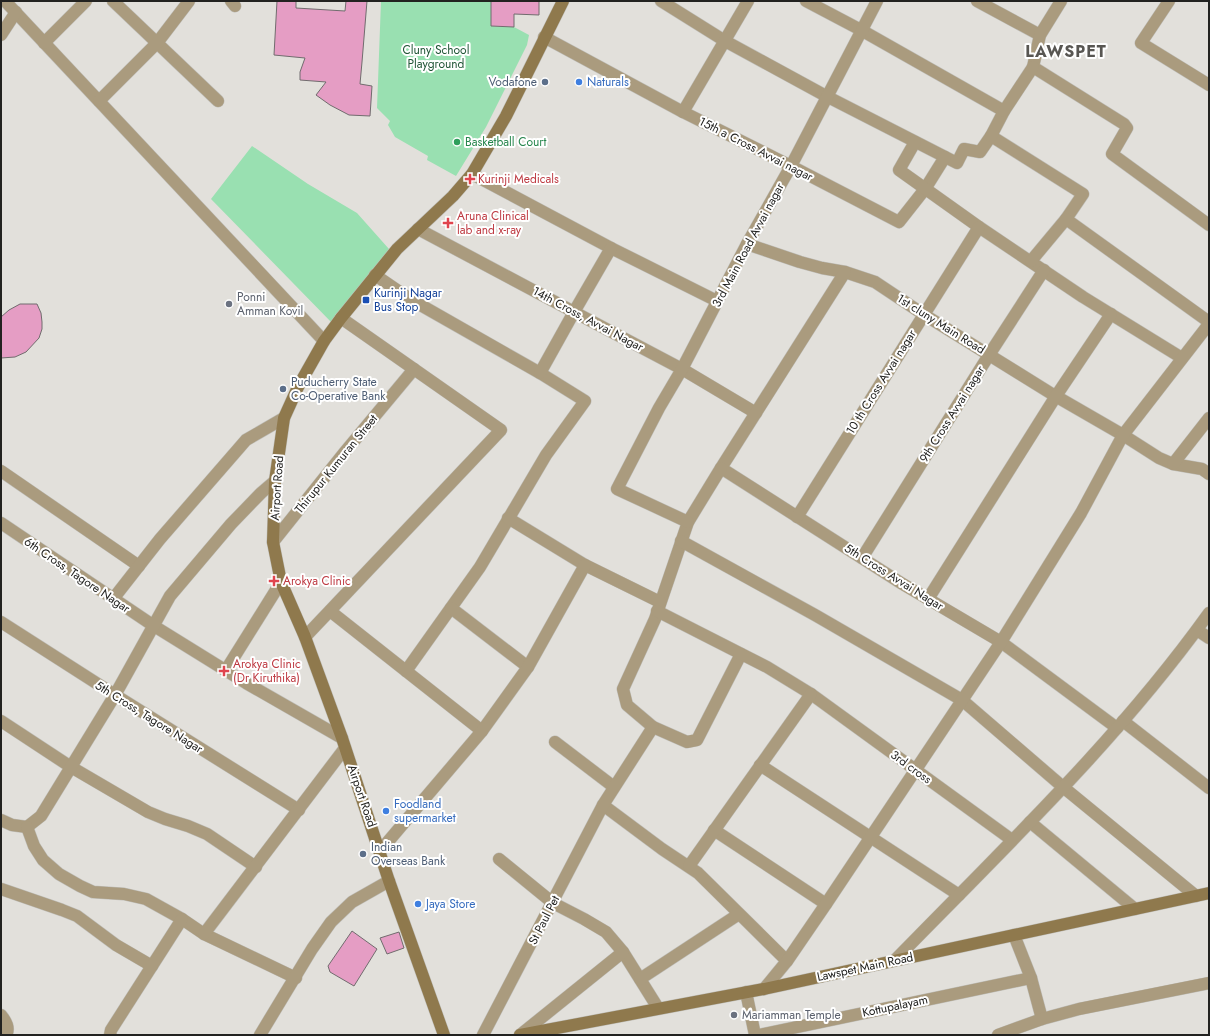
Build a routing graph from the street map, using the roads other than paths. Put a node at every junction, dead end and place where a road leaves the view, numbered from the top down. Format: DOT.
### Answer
graph roads {
  1 [pos="5,1"];
  2 [pos="86,1"];
  3 [pos="113,1"];
  4 [pos="189,1"];
  5 [pos="563,1"];
  6 [pos="661,1"];
  7 [pos="748,1"];
  8 [pos="806,1"];
  9 [pos="877,1"];
  10 [pos="977,1"];
  11 [pos="1061,1"];
  12 [pos="1169,1"];
  13 [pos="16,12"];
  14 [pos="861,30"];
  15 [pos="1,35"];
  16 [pos="1040,35"];
  17 [pos="544,37"];
  18 [pos="725,41"];
  19 [pos="157,42"];
  20 [pos="44,43"];
  21 [pos="1033,67"];
  22 [pos="1208,82"];
  23 [pos="826,96"];
  24 [pos="98,101"];
  25 [pos="218,101"];
  26 [pos="1004,111"];
  27 [pos="682,112"];
  28 [pos="991,136"];
  29 [pos="915,142"];
  30 [pos="945,157"];
  31 [pos="791,166"];
  32 [pos="472,174"];
  33 [pos="925,189"];
  34 [pos="1066,218"];
  35 [pos="1209,225"];
  36 [pos="979,227"];
  37 [pos="418,229"];
  38 [pos="747,244"];
  39 [pos="611,248"];
  40 [pos="1031,261"];
  41 [pos="1044,270"];
  42 [pos="845,272"];
  43 [pos="375,275"];
  44 [pos="717,301"];
  45 [pos="574,312"];
  46 [pos="923,314"];
  47 [pos="1111,314"];
  48 [pos="341,318"];
  49 [pos="1209,323"];
  50 [pos="324,341"];
  51 [pos="989,355"];
  52 [pos="1182,358"];
  53 [pos="414,369"];
  54 [pos="682,369"];
  55 [pos="540,373"];
  56 [pos="1056,396"];
  57 [pos="756,412"];
  58 [pos="284,418"];
  59 [pos="1209,418"];
  60 [pos="1123,435"];
  61 [pos="1172,464"];
  62 [pos="721,468"];
  63 [pos="1,472"];
  64 [pos="1209,474"];
  65 [pos="275,481"];
  66 [pos="797,517"];
  67 [pos="508,518"];
  68 [pos="688,522"];
  69 [pos="1,523"];
  70 [pos="681,541"];
  71 [pos="273,542"];
  72 [pos="862,558"];
  73 [pos="585,565"];
  74 [pos="139,566"];
  75 [pos="282,582"];
  76 [pos="112,599"];
  77 [pos="928,599"];
  78 [pos="658,607"];
  79 [pos="451,608"];
  80 [pos="330,611"];
  81 [pos="1209,613"];
  82 [pos="1,622"];
  83 [pos="154,626"];
  84 [pos="1197,630"];
  85 [pos="305,637"];
  86 [pos="1209,638"];
  87 [pos="1001,642"];
  88 [pos="741,654"];
  89 [pos="528,667"];
  90 [pos="226,670"];
  91 [pos="406,671"];
  92 [pos="811,694"];
  93 [pos="115,696"];
  94 [pos="962,700"];
  95 [pos="1,721"];
  96 [pos="1120,725"];
  97 [pos="653,728"];
  98 [pos="482,731"];
  99 [pos="555,742"];
  100 [pos="344,743"];
  101 [pos="760,765"];
  102 [pos="71,767"];
  103 [pos="916,770"];
  104 [pos="614,787"];
  105 [pos="1062,787"];
  106 [pos="1209,788"];
  107 [pos="603,805"];
  108 [pos="298,810"];
  109 [pos="1,820"];
  110 [pos="1030,822"];
  111 [pos="27,827"];
  112 [pos="714,830"];
  113 [pos="871,837"];
  114 [pos="1012,840"];
  115 [pos="380,851"];
  116 [pos="498,860"];
  117 [pos="689,866"];
  118 [pos="256,867"];
  119 [pos="389,881"];
  120 [pos="1,889"];
  121 [pos="1209,893"];
  122 [pos="959,895"];
  123 [pos="1196,896"];
  124 [pos="553,902"];
  125 [pos="826,904"];
  126 [pos="1136,909"];
  127 [pos="739,914"];
  128 [pos="182,919"];
  129 [pos="204,934"];
  130 [pos="1014,935"];
  131 [pos="623,952"];
  132 [pos="895,960"];
  133 [pos="787,961"];
  134 [pos="152,966"];
  135 [pos="296,978"];
  136 [pos="1031,978"];
  137 [pos="640,979"];
  138 [pos="1209,983"];
  139 [pos="764,988"];
  140 [pos="746,992"];
  141 [pos="658,1008"];
  142 [pos="1,1015"];
  143 [pos="1042,1019"];
  144 [pos="6,1035"];
  145 [pos="110,1035"];
  146 [pos="260,1035"];
  147 [pos="444,1035"];
  148 [pos="483,1035"];
  149 [pos="520,1035"];
  150 [pos="755,1035"];
  151 [pos="759,1035"];
  152 [pos="998,1035"];
  1 -- 13 [label="street"];
  2 -- 20 [label="street"];
  3 -- 19 [label="street"];
  4 -- 19 [label="street"];
  5 -- 17 [label="street, Airport Road"];
  6 -- 18 [label="street"];
  7 -- 18 [label="street"];
  8 -- 14 [label="street"];
  9 -- 14 [label="street, 3rd Main Road Avvai nagar"];
  10 -- 16 [label="street"];
  11 -- 16 [label="street"];
  12 -- 22 [label="street"];
  13 -- 15 [label="street"];
  13 -- 20 [label="street"];
  14 -- 23 [label="street, 3rd Main Road Avvai nagar"];
  14 -- 26 [label="street"];
  16 -- 21 [label="street"];
  17 -- 27 [label="street, 15th a Cross Avvai nagar"];
  17 -- 32 [label="street, Airport Road"];
  18 -- 23 [label="street"];
  18 -- 27 [label="street"];
  19 -- 24 [label="street"];
  19 -- 25 [label="street"];
  20 -- 24 [label="street"];
  21 -- 26 [label="street"];
  21 -- 35 [label="street"];
  23 -- 29 [label="street"];
  23 -- 31 [label="street, 3rd Main Road Avvai nagar"];
  24 -- 50 [label="street"];
  26 -- 28 [label="street"];
  27 -- 31 [label="street, 15th a Cross Avvai nagar"];
  28 -- 30 [label="street"];
  28 -- 34 [label="street"];
  29 -- 30 [label="street"];
  29 -- 33 [label="street"];
  30 -- 33 [label="street, 15th a Cross Avvai nagar"];
  31 -- 33 [label="street, 15th a Cross Avvai nagar"];
  31 -- 38 [label="street, 3rd Main Road Avvai nagar"];
  32 -- 37 [label="street, Airport Road"];
  32 -- 39 [label="street"];
  33 -- 36 [label="street"];
  34 -- 40 [label="street"];
  34 -- 49 [label="street"];
  36 -- 40 [label="street"];
  36 -- 46 [label="street, 10 th Cross Avvai nagar"];
  37 -- 43 [label="street, Airport Road"];
  37 -- 45 [label="street, 14th Cross, Avvai Nagar"];
  38 -- 42 [label="street, 1st cluny Main Road"];
  38 -- 44 [label="street, 3rd Main Road Avvai nagar"];
  39 -- 44 [label="street"];
  39 -- 45 [label="street"];
  40 -- 41 [label="street"];
  41 -- 47 [label="street"];
  41 -- 51 [label="street, 9th Cross Avvai nagar"];
  42 -- 46 [label="street, 1st cluny Main Road"];
  42 -- 57 [label="street"];
  43 -- 48 [label="street, Airport Road"];
  43 -- 55 [label="street"];
  44 -- 54 [label="street, 3rd Main Road Avvai nagar"];
  45 -- 54 [label="street, 14th Cross, Avvai Nagar"];
  45 -- 55 [label="street"];
  46 -- 51 [label="street, 1st cluny Main Road"];
  46 -- 66 [label="street, 10 th Cross Avvai nagar"];
  47 -- 52 [label="street"];
  47 -- 56 [label="street"];
  48 -- 50 [label="street, Airport Road"];
  48 -- 53 [label="street"];
  49 -- 52 [label="street"];
  50 -- 58 [label="street, Airport Road"];
  51 -- 56 [label="street, 1st cluny Main Road"];
  51 -- 72 [label="street, 9th Cross Avvai nagar"];
  52 -- 60 [label="street"];
  53 -- 71 [label="street, Thirupur Kumuran Street"];
  53 -- 80 [label="street"];
  54 -- 57 [label="street, 14th Cross, Avvai Nagar"];
  54 -- 68 [label="street, 3rd Main Road Avvai nagar"];
  55 -- 67 [label="street"];
  56 -- 60 [label="street, 1st cluny Main Road"];
  56 -- 77 [label="street"];
  57 -- 62 [label="street"];
  58 -- 65 [label="street, Airport Road"];
  58 -- 74 [label="street"];
  59 -- 61 [label="street"];
  60 -- 61 [label="street, 1st cluny Main Road"];
  60 -- 87 [label="street"];
  61 -- 64 [label="street, 1st cluny Main Road"];
  62 -- 66 [label="street, 5th Cross Avvai Nagar"];
  62 -- 68 [label="street"];
  63 -- 74 [label="street"];
  65 -- 71 [label="street, Airport Road"];
  65 -- 83 [label="street"];
  66 -- 72 [label="street, 5th Cross Avvai Nagar"];
  67 -- 73 [label="street, 3rd cross"];
  67 -- 79 [label="street"];
  68 -- 70 [label="street"];
  69 -- 76 [label="street, 6th Cross, Tagore Nagar"];
  70 -- 78 [label="street"];
  70 -- 94 [label="street"];
  71 -- 75 [label="street, Airport Road"];
  72 -- 77 [label="street, 5th Cross Avvai Nagar"];
  73 -- 78 [label="street, 3rd cross"];
  73 -- 89 [label="street"];
  74 -- 76 [label="street"];
  75 -- 85 [label="street, Airport Road"];
  75 -- 90 [label="street"];
  76 -- 83 [label="street, 6th Cross, Tagore Nagar"];
  77 -- 87 [label="street, 5th Cross Avvai Nagar"];
  78 -- 88 [label="street, 3rd cross"];
  78 -- 97 [label="street"];
  79 -- 89 [label="street"];
  79 -- 91 [label="street"];
  80 -- 85 [label="street"];
  80 -- 91 [label="street"];
  81 -- 84 [label="street"];
  82 -- 93 [label="street, 5th Cross, Tagore Nagar"];
  83 -- 90 [label="street, 6th Cross, Tagore Nagar"];
  83 -- 93 [label="street"];
  84 -- 86 [label="street"];
  84 -- 96 [label="street"];
  85 -- 100 [label="street, Airport Road"];
  87 -- 94 [label="street"];
  87 -- 96 [label="street, 5th Cross Avvai Nagar"];
  88 -- 92 [label="street, 3rd cross"];
  88 -- 97 [label="street"];
  89 -- 98 [label="street"];
  90 -- 100 [label="street, 6th Cross, Tagore Nagar"];
  91 -- 98 [label="street"];
  92 -- 101 [label="street"];
  92 -- 103 [label="street, 3rd cross"];
  93 -- 102 [label="street"];
  93 -- 108 [label="street, 5th Cross, Tagore Nagar"];
  94 -- 103 [label="street"];
  94 -- 105 [label="street"];
  95 -- 102 [label="street"];
  96 -- 105 [label="street"];
  96 -- 106 [label="street, 5th Cross Avvai Nagar"];
  97 -- 104 [label="street, St Paul Pet"];
  98 -- 115 [label="street"];
  99 -- 104 [label="street"];
  100 -- 108 [label="street"];
  100 -- 115 [label="street, Airport Road"];
  101 -- 112 [label="street"];
  101 -- 113 [label="street"];
  102 -- 111 [label="street"];
  102 -- 118 [label="street"];
  103 -- 113 [label="street"];
  103 -- 114 [label="street, 3rd cross"];
  104 -- 107 [label="street, St Paul Pet"];
  105 -- 110 [label="street"];
  105 -- 123 [label="street"];
  107 -- 117 [label="street"];
  107 -- 124 [label="street, St Paul Pet"];
  108 -- 118 [label="street"];
  109 -- 111 [label="street"];
  110 -- 114 [label="street"];
  110 -- 126 [label="street"];
  111 -- 128 [label="street"];
  112 -- 117 [label="street"];
  112 -- 125 [label="street"];
  113 -- 122 [label="street"];
  113 -- 125 [label="street"];
  114 -- 122 [label="street"];
  115 -- 119 [label="street, Airport Road"];
  116 -- 124 [label="street"];
  117 -- 127 [label="street"];
  118 -- 129 [label="street"];
  119 -- 135 [label="street"];
  119 -- 147 [label="street, Airport Road"];
  120 -- 134 [label="street"];
  121 -- 123 [label="street, Lawspet Main Road"];
  122 -- 132 [label="street"];
  123 -- 126 [label="street, Lawspet Main Road"];
  124 -- 131 [label="street"];
  124 -- 148 [label="street, St Paul Pet"];
  125 -- 133 [label="street"];
  126 -- 130 [label="street, Lawspet Main Road"];
  127 -- 133 [label="street"];
  127 -- 137 [label="street"];
  128 -- 129 [label="street"];
  128 -- 134 [label="street"];
  129 -- 135 [label="street"];
  130 -- 132 [label="street, Lawspet Main Road"];
  130 -- 136 [label="street"];
  131 -- 137 [label="street"];
  131 -- 149 [label="street"];
  132 -- 139 [label="street, Lawspet Main Road"];
  133 -- 139 [label="street"];
  134 -- 145 [label="street"];
  135 -- 146 [label="street"];
  136 -- 143 [label="street"];
  136 -- 151 [label="street, Kottupalayam"];
  137 -- 141 [label="street"];
  138 -- 143 [label="street"];
  139 -- 140 [label="street, Lawspet Main Road"];
  140 -- 141 [label="street, Lawspet Main Road"];
  140 -- 150 [label="street"];
  141 -- 149 [label="street, Lawspet Main Road"];
  142 -- 144 [label="street"];
  143 -- 152 [label="street"];
}
